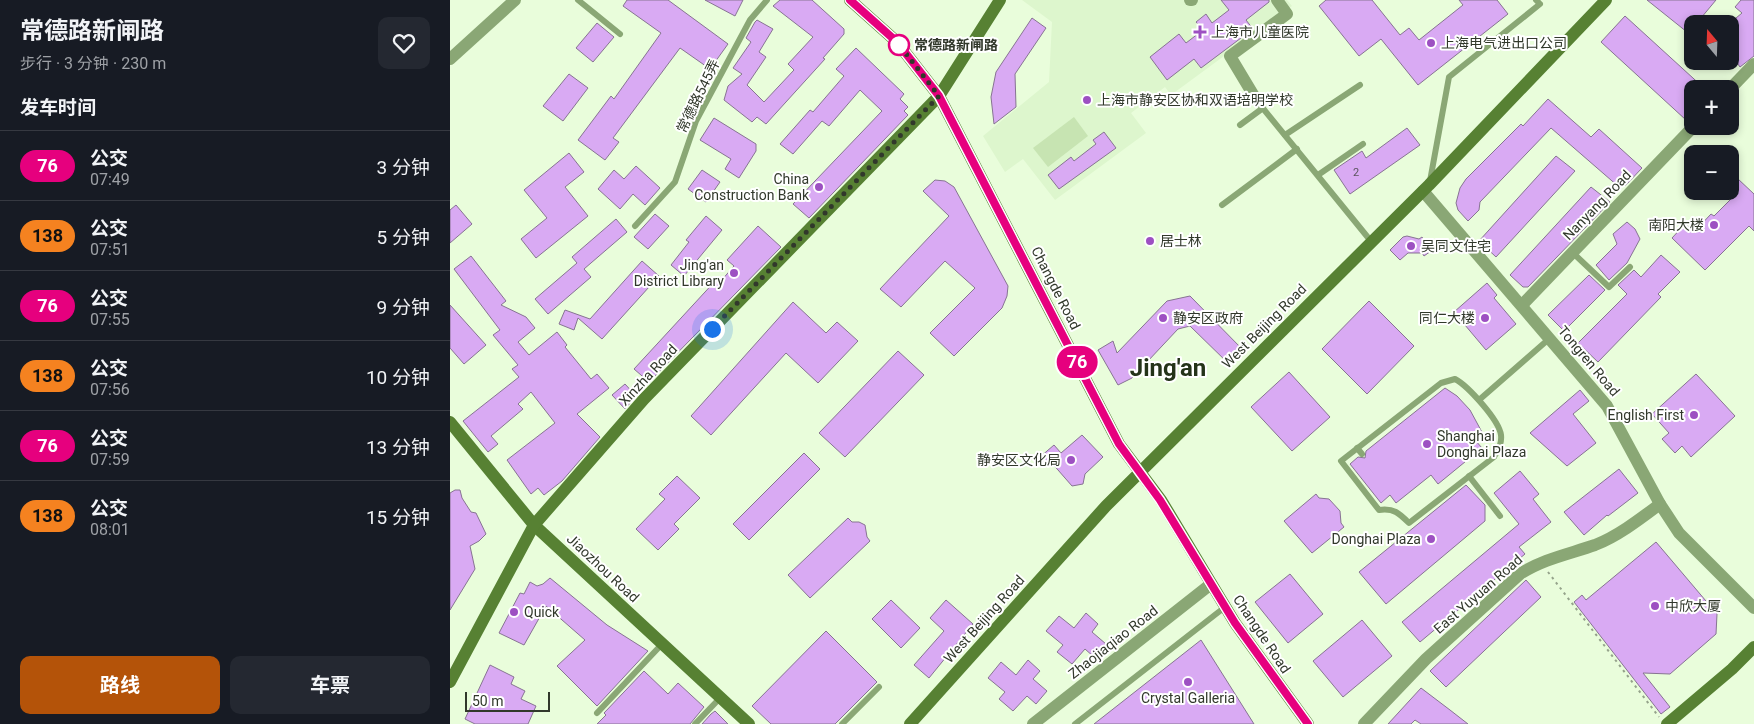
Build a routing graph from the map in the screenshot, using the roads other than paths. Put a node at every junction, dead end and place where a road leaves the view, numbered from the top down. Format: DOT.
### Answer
graph roads {
  1 [pos="515,0"];
  2 [pos="578,0"];
  3 [pos="767,0"];
  4 [pos="850,0"];
  5 [pos="1000,0"];
  6 [pos="1277,0"];
  7 [pos="1536,0"];
  8 [pos="1602,1"];
  9 [pos="620,34"];
  10 [pos="450,59"];
  11 [pos="1754,64"];
  12 [pos="1739,80"];
  13 [pos="1360,85"];
  14 [pos="939,96"];
  15 [pos="1260,105"];
  16 [pos="1240,125"];
  17 [pos="1285,135"];
  18 [pos="1685,135"];
  19 [pos="1363,144"];
  20 [pos="1297,149"];
  21 [pos="1318,176"];
  22 [pos="1426,188"];
  23 [pos="1222,205"];
  24 [pos="635,226"];
  25 [pos="1370,240"];
  26 [pos="1572,252"];
  27 [pos="1630,268"];
  28 [pos="1522,305"];
  29 [pos="1550,338"];
  30 [pos="1479,400"];
  31 [pos="452,428"];
  32 [pos="1357,448"];
  33 [pos="1362,454"];
  34 [pos="1139,472"];
  35 [pos="1469,476"];
  36 [pos="1660,504"];
  37 [pos="1500,516"];
  38 [pos="534,525"];
  39 [pos="1211,584"];
  40 [pos="1225,608"];
  41 [pos="1754,608"];
  42 [pos="663,644"];
  43 [pos="1754,647"];
  44 [pos="450,682"];
  45 [pos="879,687"];
  46 [pos="721,697"];
  47 [pos="597,713"];
  48 [pos="695,724"];
  49 [pos="749,724"];
  50 [pos="842,724"];
  51 [pos="910,724"];
  52 [pos="1033,724"];
  53 [pos="1075,724"];
  54 [pos="1308,724"];
  55 [pos="1364,724"];
  56 [pos="1666,724"];
  1 -- 10 [label="street"];
  2 -- 9 [label="lane"];
  3 -- 24 [label="lane, 常德路545弄"];
  4 -- 14 [label="main road, Changde Road"];
  5 -- 14 [label="main road, Xinzha Road"];
  6 -- 15 [label="street"];
  7 -- 22 [label="lane"];
  8 -- 22 [label="main road, West Beijing Road"];
  11 -- 12 [label="street"];
  13 -- 17 [label="lane"];
  14 -- 34 [label="main road, Changde Road"];
  14 -- 38 [label="main road, Xinzha Road"];
  15 -- 16 [label="lane"];
  15 -- 17 [label="lane"];
  17 -- 20 [label="lane"];
  18 -- 26 [label="street, Nanyang Road"];
  19 -- 21 [label="lane"];
  20 -- 21 [label="lane"];
  20 -- 23 [label="lane"];
  21 -- 25 [label="lane"];
  22 -- 25 [label="main road, West Beijing Road"];
  22 -- 28 [label="street, Tongren Road"];
  25 -- 34 [label="main road, West Beijing Road"];
  26 -- 27 [label="lane"];
  26 -- 28 [label="street, Nanyang Road"];
  28 -- 29 [label="street, Tongren Road"];
  29 -- 30 [label="lane"];
  29 -- 36 [label="street, Tongren Road"];
  30 -- 32 [label="lane"];
  30 -- 35 [label="lane"];
  31 -- 38 [label="main road, Jiaozhou Road"];
  32 -- 33 [label="lane"];
  32 -- 35 [label="lane"];
  34 -- 39 [label="main road, Changde Road"];
  34 -- 51 [label="main road, West Beijing Road"];
  35 -- 37 [label="lane"];
  36 -- 41 [label="street, Tongren Road"];
  36 -- 55 [label="street, East Yuyuan Road"];
  38 -- 42 [label="main road, Jiaozhou Road"];
  38 -- 44 [label="main road, Xinzha Road"];
  39 -- 40 [label="main road, Changde Road"];
  39 -- 52 [label="street, Zhaojiaqiao Road"];
  40 -- 53 [label="lane"];
  40 -- 54 [label="main road, Changde Road"];
  42 -- 46 [label="main road, Jiaozhou Road"];
  42 -- 47 [label="lane"];
  43 -- 56 [label="main road"];
  45 -- 50 [label="lane"];
  46 -- 48 [label="lane"];
  46 -- 49 [label="main road, Jiaozhou Road"];
}
